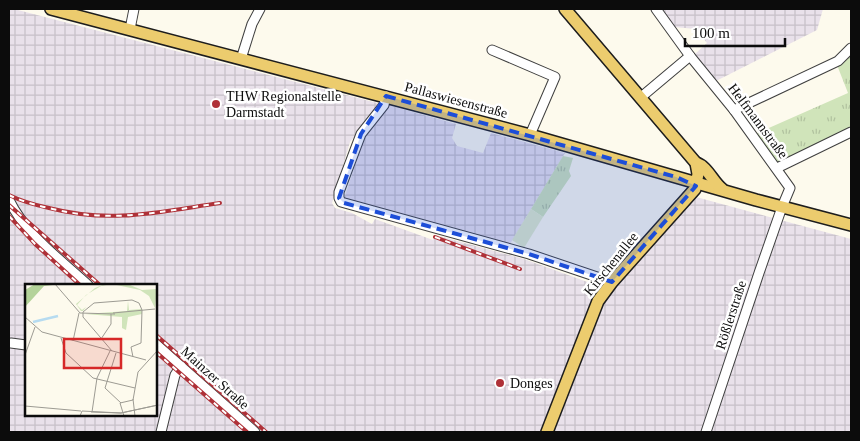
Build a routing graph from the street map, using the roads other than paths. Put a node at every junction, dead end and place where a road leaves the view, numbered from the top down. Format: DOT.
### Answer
graph roads {
  1 [pos="51,9"];
  2 [pos="134,9"];
  3 [pos="260,9"];
  4 [pos="565,9"];
  5 [pos="656,9"];
  6 [pos="130,29"];
  7 [pos="851,48"];
  8 [pos="492,50"];
  9 [pos="690,56"];
  10 [pos="241,59"];
  11 [pos="386,96"];
  12 [pos="640,98"];
  13 [pos="734,110"];
  14 [pos="851,132"];
  15 [pos="530,135"];
  16 [pos="696,162"];
  17 [pos="776,168"];
  18 [pos="697,184"];
  19 [pos="725,192"];
  20 [pos="9,200"];
  21 [pos="782,206"];
  22 [pos="851,225"];
  23 [pos="612,282"];
  24 [pos="87,284"];
  25 [pos="11,343"];
  26 [pos="25,345"];
  27 [pos="158,346"];
  28 [pos="165,352"];
  29 [pos="158,357"];
  30 [pos="181,366"];
  31 [pos="161,432"];
  32 [pos="255,432"];
  33 [pos="547,432"];
  34 [pos="706,432"];
  1 -- 6 [label="main road, Pallaswiesenstraße"];
  2 -- 6 [label="street"];
  3 -- 10 [label="street"];
  4 -- 12 [label="main road"];
  5 -- 9 [label="street, Helfmannstraße"];
  6 -- 10 [label="main road, Pallaswiesenstraße"];
  7 -- 13 [label="street"];
  8 -- 15 [label="street"];
  9 -- 12 [label="street"];
  9 -- 13 [label="street, Helfmannstraße"];
  10 -- 11 [label="main road, Pallaswiesenstraße"];
  11 -- 15 [label="main road, Pallaswiesenstraße"];
  11 -- 23 [label="street"];
  12 -- 16 [label="main road"];
  13 -- 17 [label="street, Helfmannstraße"];
  14 -- 17 [label="street"];
  15 -- 18 [label="main road, Pallaswiesenstraße"];
  16 -- 18 [label="main road"];
  16 -- 19 [label="main road"];
  17 -- 21 [label="street, Helfmannstraße"];
  18 -- 19 [label="main road, Pallaswiesenstraße"];
  18 -- 23 [label="main road, Kirschenallee"];
  19 -- 21 [label="main road, Pallaswiesenstraße"];
  20 -- 24 [label="street"];
  21 -- 22 [label="main road, Pallaswiesenstraße"];
  21 -- 34 [label="street, Rößlerstraße"];
  23 -- 33 [label="main road, Kirschenallee"];
  25 -- 26 [label="street"];
  27 -- 28 [label="street, Mainzer Straße"];
  28 -- 29 [label="street"];
  28 -- 30 [label="street, Mainzer Straße"];
  30 -- 31 [label="street"];
  30 -- 32 [label="street, Mainzer Straße"];
}
